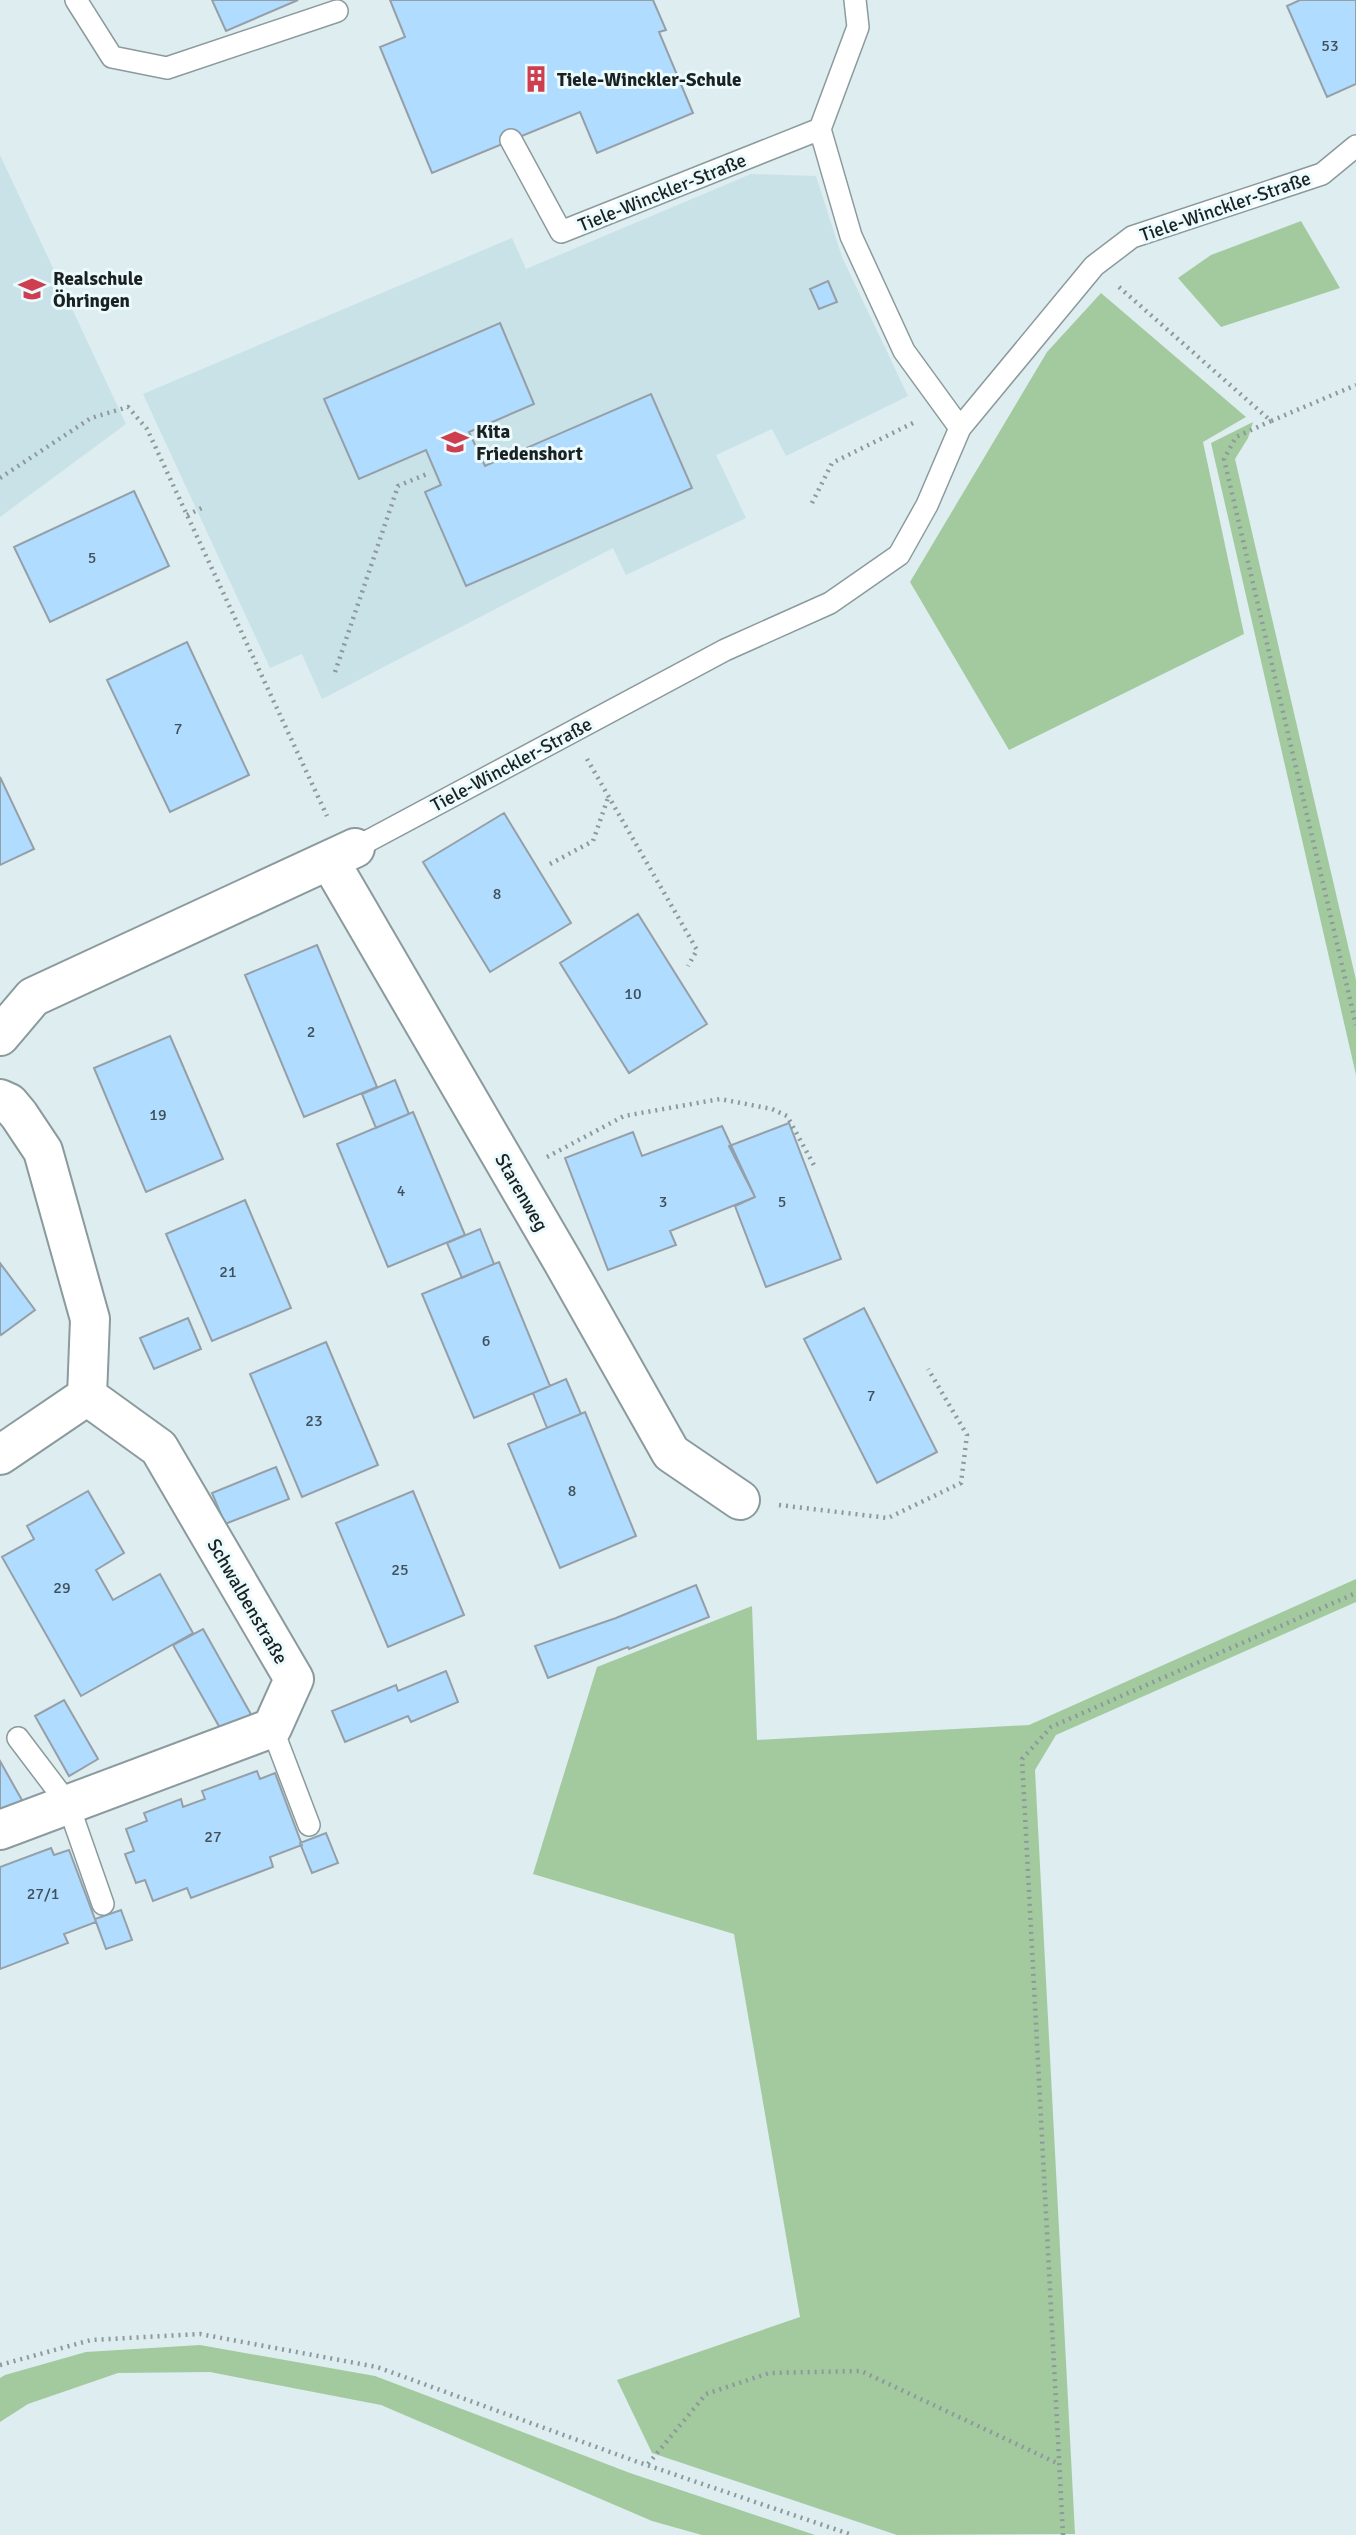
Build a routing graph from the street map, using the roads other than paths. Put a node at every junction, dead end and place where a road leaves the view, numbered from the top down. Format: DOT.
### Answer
graph roads {
  1 [pos="76,0"];
  2 [pos="855,0"];
  3 [pos="337,11"];
  4 [pos="820,129"];
  5 [pos="511,140"];
  6 [pos="1356,146"];
  7 [pos="960,428"];
  8 [pos="342,854"];
  9 [pos="0,1036"];
  10 [pos="0,1099"];
  11 [pos="87,1396"];
  12 [pos="0,1455"];
  13 [pos="740,1500"];
  14 [pos="272,1728"];
  15 [pos="18,1738"];
  16 [pos="68,1804"];
  17 [pos="309,1825"];
  18 [pos="0,1830"];
  19 [pos="103,1904"];
  1 -- 3 [label="lane"];
  2 -- 4 [label="lane"];
  4 -- 5 [label="lane, Tiele-Winckler-Straße"];
  4 -- 7 [label="lane"];
  6 -- 7 [label="lane, Tiele-Winckler-Straße"];
  7 -- 8 [label="lane, Tiele-Winckler-Straße"];
  8 -- 9 [label="street, Tiele-Winckler-Straße"];
  8 -- 13 [label="street, Starenweg"];
  10 -- 11 [label="street"];
  11 -- 12 [label="street"];
  11 -- 14 [label="street, Schwalbenstraße"];
  14 -- 16 [label="street"];
  14 -- 17 [label="lane"];
  15 -- 16 [label="lane"];
  16 -- 18 [label="street"];
  16 -- 19 [label="lane"];
}
